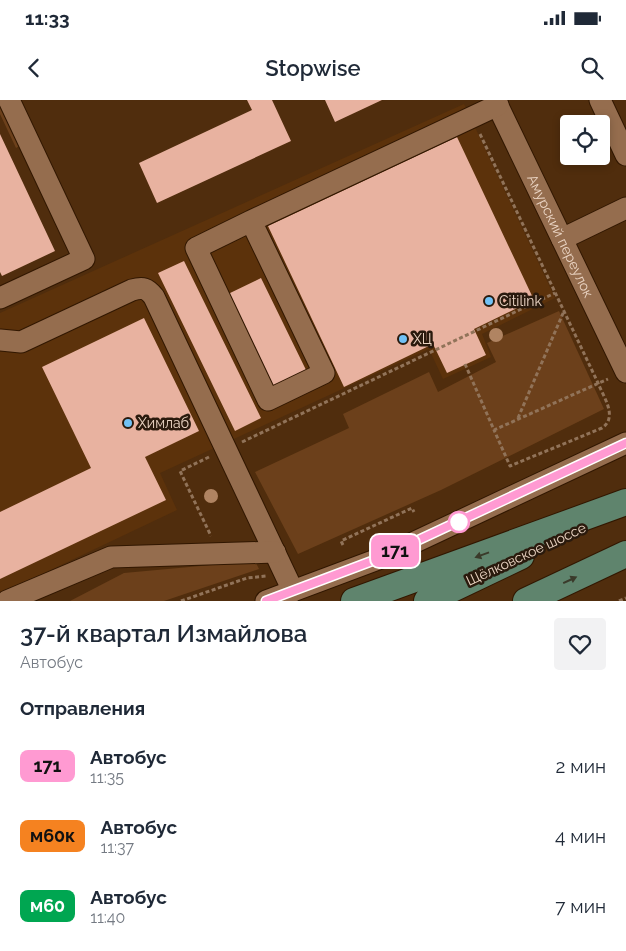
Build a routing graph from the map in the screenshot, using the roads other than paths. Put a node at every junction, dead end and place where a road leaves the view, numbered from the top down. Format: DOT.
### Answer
graph roads {
  1 [pos="9,100"];
  2 [pos="600,100"];
  3 [pos="496,102"];
  4 [pos="626,155"];
  5 [pos="626,208"];
  6 [pos="251,221"];
  7 [pos="562,239"];
  8 [pos="0,298"];
  9 [pos="0,340"];
  10 [pos="620,374"];
  11 [pos="626,443"];
  12 [pos="626,502"];
  13 [pos="626,506"];
  14 [pos="274,552"];
  15 [pos="626,554"];
  16 [pos="289,583"];
  17 [pos="7,601"];
  18 [pos="266,601"];
  19 [pos="354,601"];
  20 [pos="427,601"];
  21 [pos="526,601"];
  1 -- 8 [label="street"];
  2 -- 4 [label="street"];
  3 -- 6 [label="street"];
  3 -- 7 [label="street, Амурский переулок"];
  5 -- 7 [label="street"];
  6 -- 6 [label="street"];
  7 -- 10 [label="street, Амурский переулок"];
  9 -- 14 [label="street"];
  11 -- 16 [label="street"];
  12 -- 19 [label="main road, one-way"];
  13 -- 20 [label="main road, Щёлковское шоссе"];
  14 -- 16 [label="street"];
  14 -- 17 [label="street"];
  21 -- 15 [label="main road, one-way"];
  16 -- 18 [label="street"];
}
